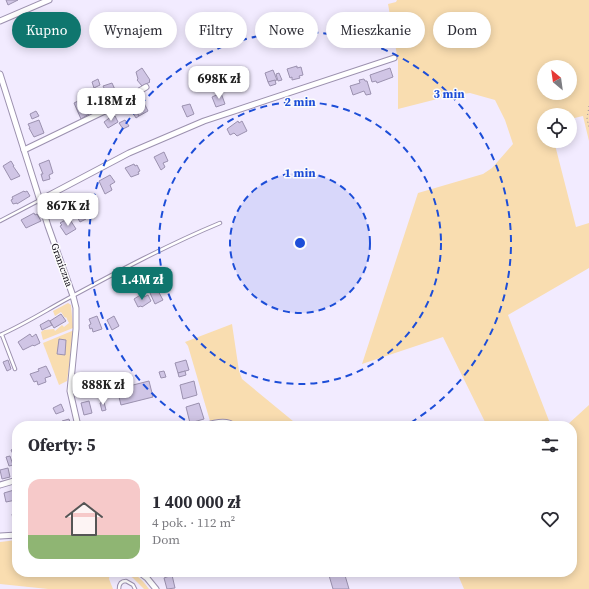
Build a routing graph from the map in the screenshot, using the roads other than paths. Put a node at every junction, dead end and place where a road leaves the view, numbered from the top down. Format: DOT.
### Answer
graph roads {
  1 [pos="49,0"];
  2 [pos="0,21"];
  3 [pos="394,58"];
  4 [pos="0,74"];
  5 [pos="146,87"];
  6 [pos="24,150"];
  7 [pos="40,200"];
  8 [pos="0,221"];
  9 [pos="220,223"];
  10 [pos="73,296"];
  11 [pos="1,335"];
  12 [pos="15,369"];
  13 [pos="77,421"];
  14 [pos="12,481"];
  15 [pos="0,485"];
  16 [pos="12,535"];
  17 [pos="0,536"];
  18 [pos="146,577"];
  19 [pos="119,589"];
  20 [pos="135,589"];
  21 [pos="156,589"];
  1 -- 2 [label="street"];
  3 -- 7 [label="street"];
  4 -- 6 [label="street, Graniczna"];
  5 -- 6 [label="street"];
  6 -- 7 [label="street, Graniczna"];
  7 -- 8 [label="lane"];
  7 -- 10 [label="street, Graniczna"];
  9 -- 10 [label="lane"];
  10 -- 11 [label="lane"];
  10 -- 13 [label="street, Graniczna"];
  11 -- 12 [label="lane"];
  14 -- 15 [label="street"];
  16 -- 17 [label="street"];
  18 -- 21 [label="street"];
  19 -- 20 [label="lane"];
}
